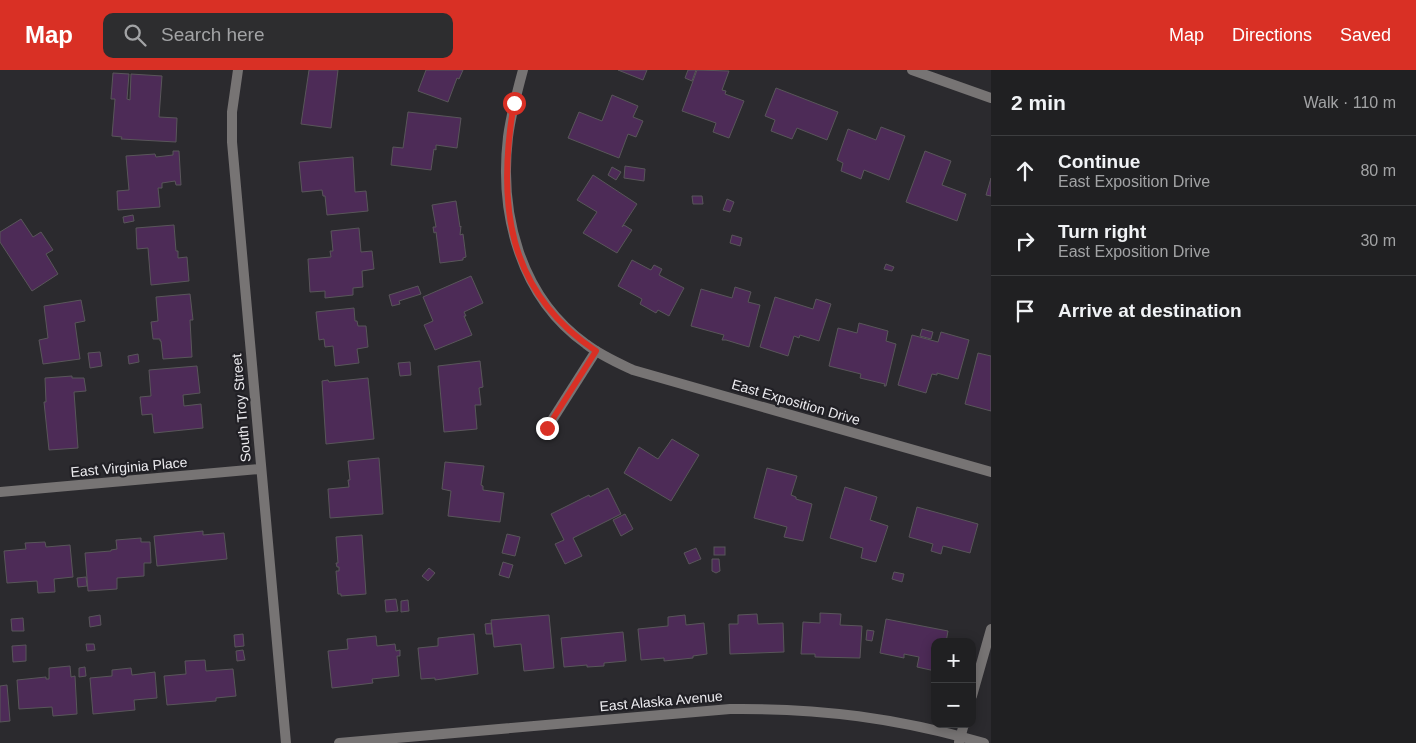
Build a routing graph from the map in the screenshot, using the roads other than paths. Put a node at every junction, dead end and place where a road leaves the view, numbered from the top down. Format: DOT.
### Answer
graph roads {
  1 [pos="238,70"];
  2 [pos="523,70"];
  3 [pos="912,70"];
  4 [pos="991,98"];
  5 [pos="596,351"];
  6 [pos="547,428"];
  7 [pos="260,469"];
  8 [pos="991,472"];
  9 [pos="0,492"];
  10 [pos="991,629"];
  11 [pos="976,683"];
  12 [pos="960,740"];
  13 [pos="286,743"];
  14 [pos="338,743"];
  15 [pos="984,743"];
  1 -- 7 [label="street, South Troy Street"];
  2 -- 5 [label="street, East Exposition Drive"];
  3 -- 4 [label="street"];
  5 -- 6 [label="street"];
  5 -- 8 [label="street, East Exposition Drive"];
  7 -- 9 [label="street, East Virginia Place"];
  7 -- 13 [label="street, South Troy Street"];
  10 -- 11 [label="street"];
  12 -- 14 [label="street, East Alaska Avenue"];
  12 -- 15 [label="street, East Alaska Avenue"];
}
